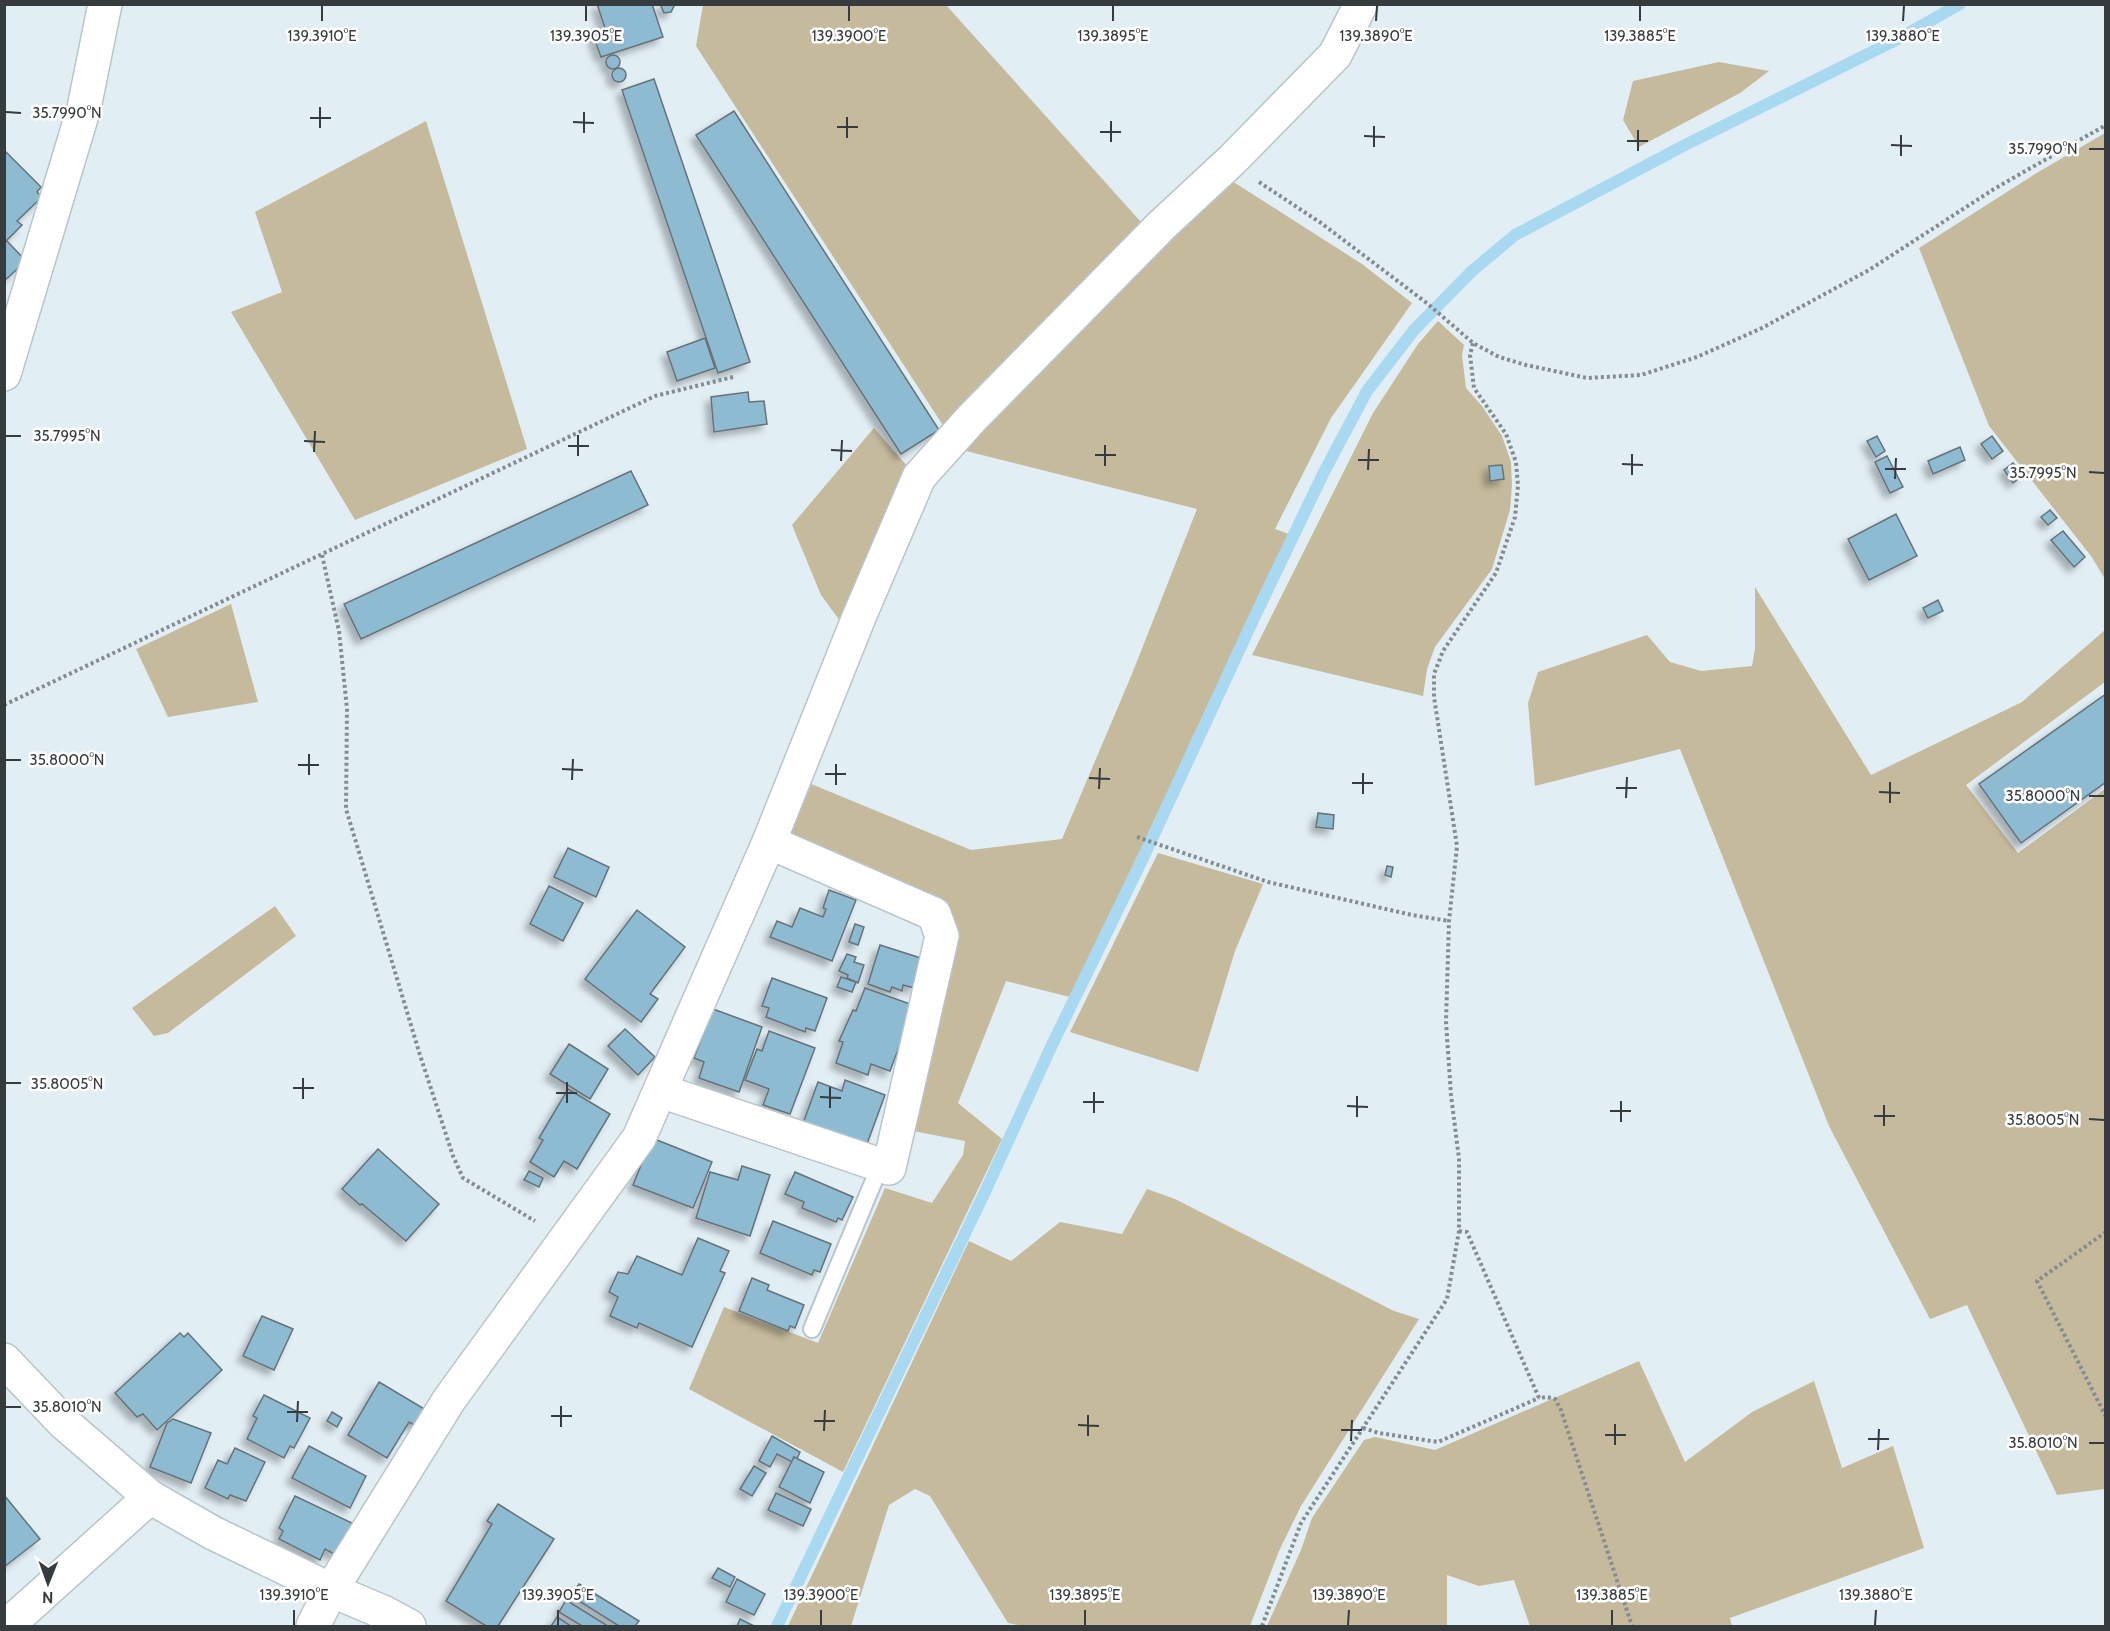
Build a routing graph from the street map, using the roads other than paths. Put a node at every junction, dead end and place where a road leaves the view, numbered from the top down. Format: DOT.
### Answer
graph roads {
  1 [pos="105,4"];
  2 [pos="1361,4"];
  3 [pos="4,374"];
  4 [pos="769,842"];
  5 [pos="661,1091"];
  6 [pos="880,1166"];
  7 [pos="812,1329"];
  8 [pos="4,1360"];
  9 [pos="150,1497"];
  10 [pos="331,1590"];
  11 [pos="7,1626"];
  12 [pos="313,1626"];
  13 [pos="409,1626"];
  1 -- 3 [label="street"];
  2 -- 4 [label="street"];
  4 -- 5 [label="street"];
  4 -- 6 [label="street"];
  5 -- 6 [label="street"];
  5 -- 10 [label="street"];
  6 -- 7 [label="lane"];
  8 -- 9 [label="street"];
  9 -- 10 [label="street"];
  9 -- 11 [label="street"];
  10 -- 12 [label="street"];
  10 -- 13 [label="street"];
}
